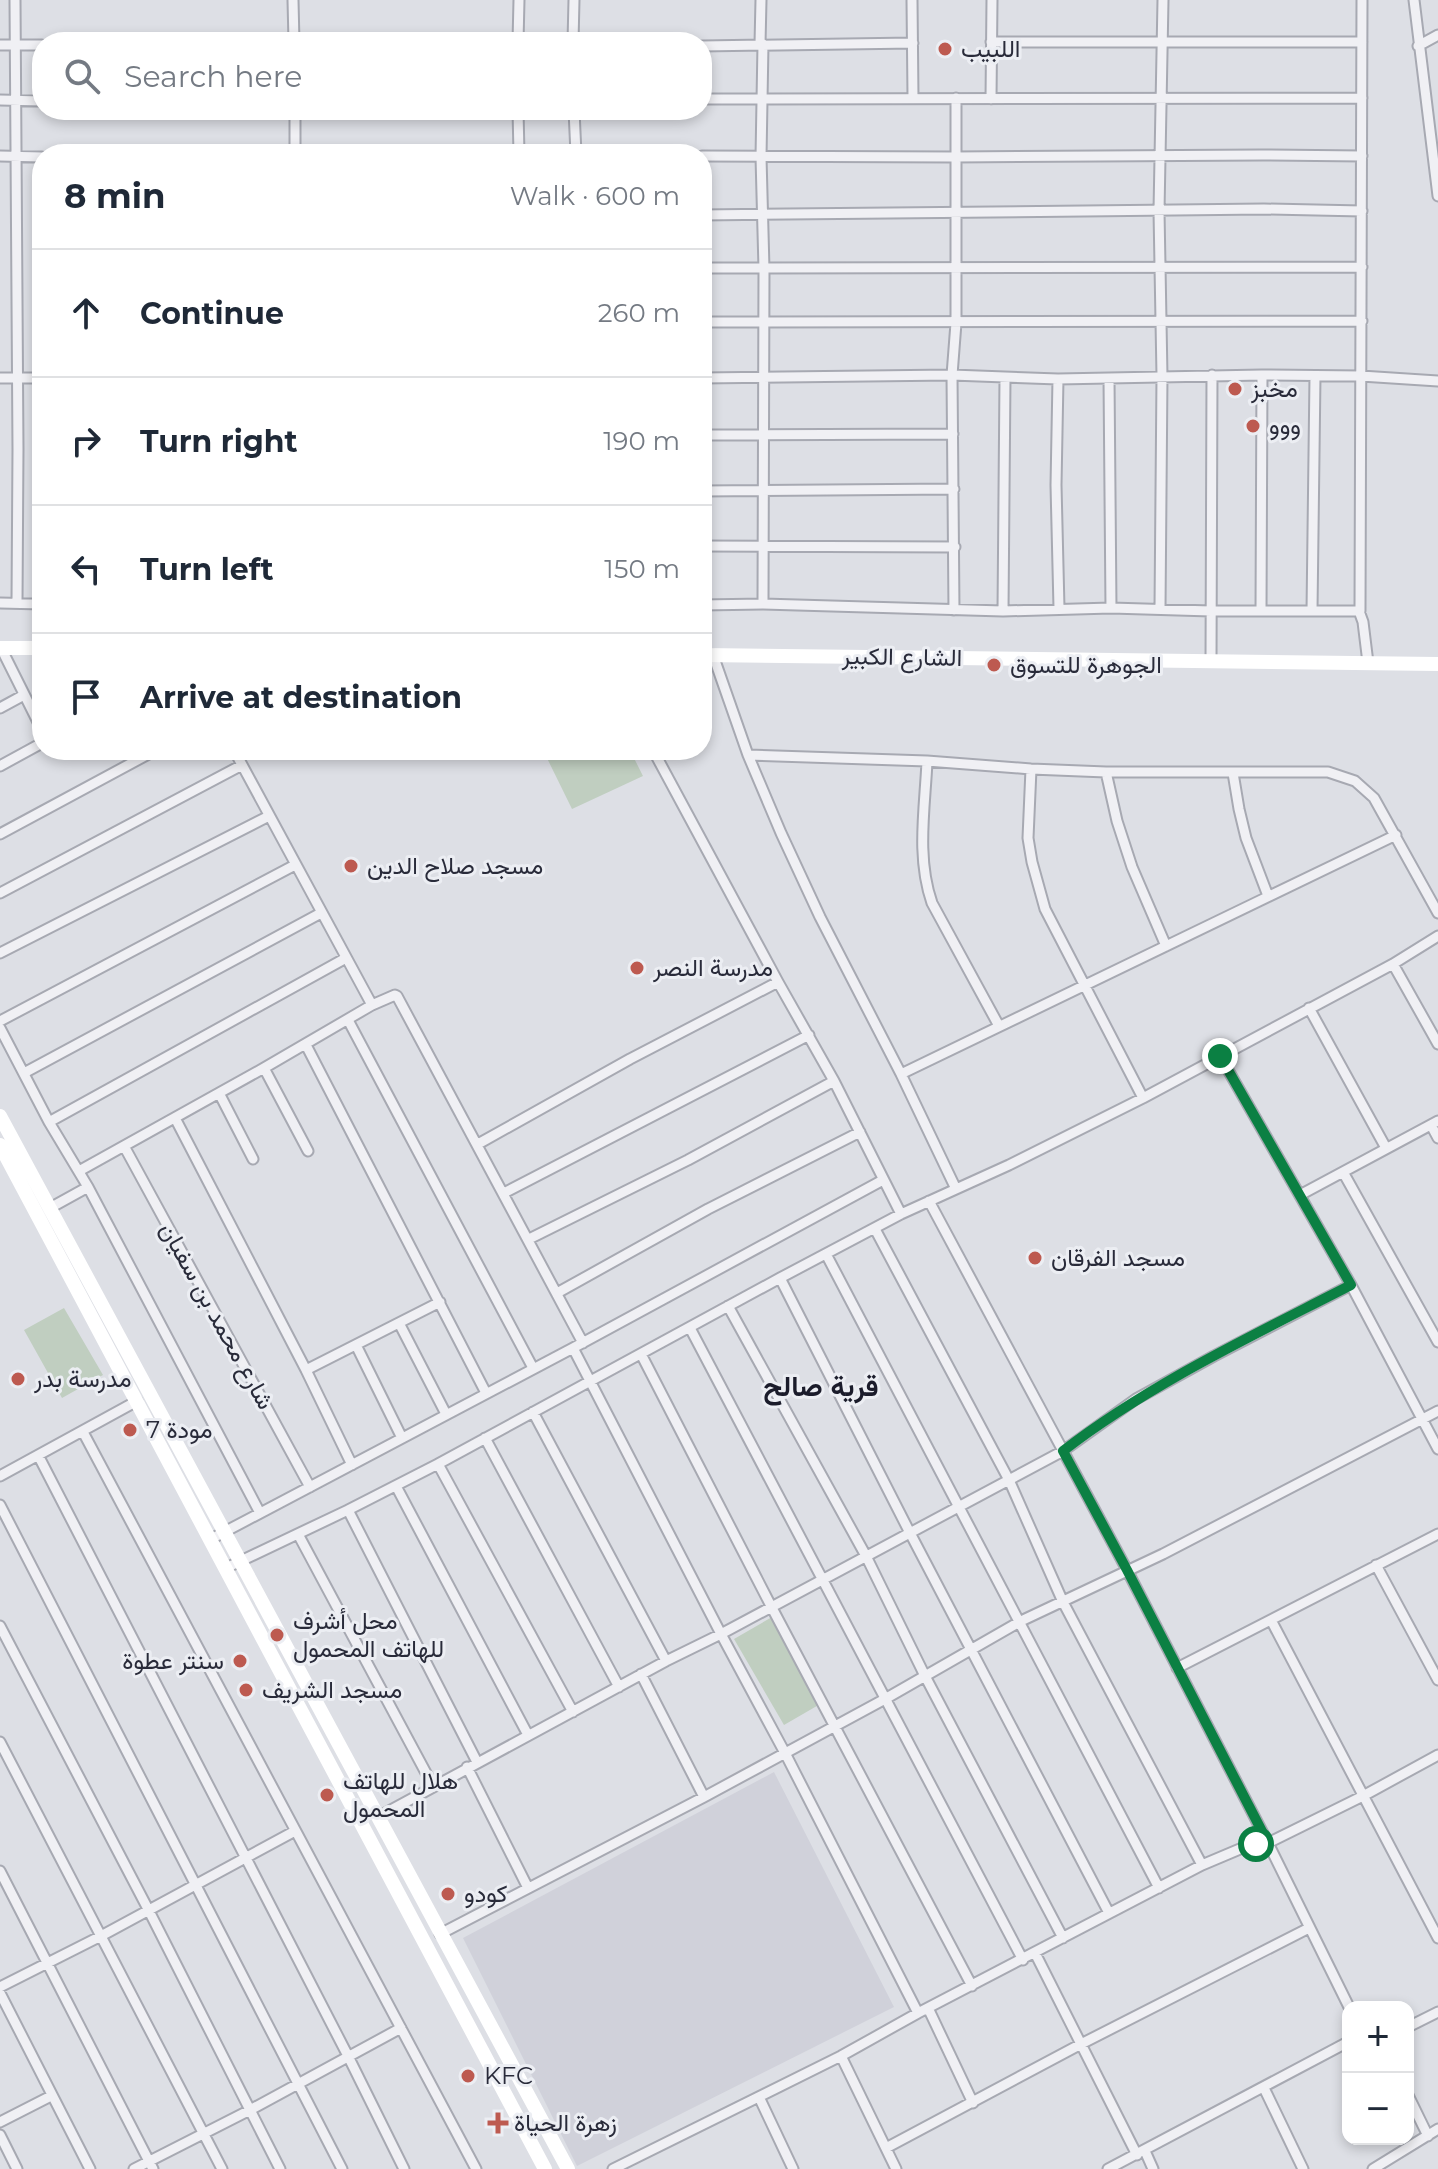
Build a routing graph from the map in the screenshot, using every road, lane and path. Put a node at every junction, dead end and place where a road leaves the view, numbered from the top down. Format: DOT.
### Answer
graph roads {
  1 [pos="15,0"];
  2 [pos="293,0"];
  3 [pos="519,0"];
  4 [pos="574,0"];
  5 [pos="761,0"];
  6 [pos="912,0"];
  7 [pos="992,0"];
  8 [pos="1163,0"];
  9 [pos="1362,0"];
  10 [pos="1414,0"];
  11 [pos="294,32"];
  12 [pos="518,32"];
  13 [pos="573,32"];
  14 [pos="1438,35"];
  15 [pos="991,42"];
  16 [pos="1163,42"];
  17 [pos="1362,42"];
  18 [pos="913,43"];
  19 [pos="761,44"];
  20 [pos="0,45"];
  21 [pos="15,45"];
  22 [pos="32,45"];
  23 [pos="712,46"];
  24 [pos="1418,46"];
  25 [pos="913,97"];
  26 [pos="763,98"];
  27 [pos="956,98"];
  28 [pos="1161,98"];
  29 [pos="1362,98"];
  30 [pos="712,99"];
  31 [pos="991,99"];
  32 [pos="0,100"];
  33 [pos="14,100"];
  34 [pos="32,101"];
  35 [pos="295,120"];
  36 [pos="518,120"];
  37 [pos="574,120"];
  38 [pos="295,144"];
  39 [pos="519,144"];
  40 [pos="576,144"];
  41 [pos="0,156"];
  42 [pos="16,156"];
  43 [pos="712,156"];
  44 [pos="1160,156"];
  45 [pos="1362,156"];
  46 [pos="32,157"];
  47 [pos="761,157"];
  48 [pos="955,157"];
  49 [pos="1436,164"];
  50 [pos="1438,196"];
  51 [pos="1159,211"];
  52 [pos="1362,211"];
  53 [pos="955,212"];
  54 [pos="712,215"];
  55 [pos="761,215"];
  56 [pos="1160,266"];
  57 [pos="1362,267"];
  58 [pos="712,268"];
  59 [pos="956,268"];
  60 [pos="764,269"];
  61 [pos="1362,321"];
  62 [pos="712,322"];
  63 [pos="763,322"];
  64 [pos="1161,322"];
  65 [pos="956,323"];
  66 [pos="952,375"];
  67 [pos="1212,375"];
  68 [pos="1262,375"];
  69 [pos="1162,376"];
  70 [pos="1315,376"];
  71 [pos="1361,376"];
  72 [pos="0,378"];
  73 [pos="17,378"];
  74 [pos="32,378"];
  75 [pos="712,378"];
  76 [pos="764,378"];
  77 [pos="1005,378"];
  78 [pos="1109,378"];
  79 [pos="1058,379"];
  80 [pos="1438,381"];
  81 [pos="953,434"];
  82 [pos="712,435"];
  83 [pos="763,436"];
  84 [pos="954,489"];
  85 [pos="712,491"];
  86 [pos="764,491"];
  87 [pos="712,546"];
  88 [pos="764,546"];
  89 [pos="955,547"];
  90 [pos="0,603"];
  91 [pos="17,603"];
  92 [pos="32,604"];
  93 [pos="763,604"];
  94 [pos="712,605"];
  95 [pos="1059,608"];
  96 [pos="1111,608"];
  97 [pos="1160,609"];
  98 [pos="954,610"];
  99 [pos="1003,611"];
  100 [pos="1211,611"];
  101 [pos="1261,611"];
  102 [pos="1312,611"];
  103 [pos="1359,611"];
  104 [pos="0,648"];
  105 [pos="32,648"];
  106 [pos="712,655"];
  107 [pos="1211,661"];
  108 [pos="1368,663"];
  109 [pos="1438,664"];
  110 [pos="712,665"];
  111 [pos="24,695"];
  112 [pos="0,708"];
  113 [pos="32,711"];
  114 [pos="32,748"];
  115 [pos="748,755"];
  116 [pos="137,760"];
  117 [pos="239,760"];
  118 [pos="658,760"];
  119 [pos="927,761"];
  120 [pos="242,765"];
  121 [pos="0,766"];
  122 [pos="1031,769"];
  123 [pos="1106,772"];
  124 [pos="1233,773"];
  125 [pos="269,816"];
  126 [pos="0,834"];
  127 [pos="1396,835"];
  128 [pos="295,865"];
  129 [pos="0,893"];
  130 [pos="1268,896"];
  131 [pos="321,913"];
  132 [pos="1438,913"];
  133 [pos="1438,936"];
  134 [pos="1166,946"];
  135 [pos="0,953"];
  136 [pos="346,958"];
  137 [pos="1393,964"];
  138 [pos="778,982"];
  139 [pos="1086,986"];
  140 [pos="372,1005"];
  141 [pos="1309,1008"];
  142 [pos="348,1020"];
  143 [pos="0,1021"];
  144 [pos="999,1026"];
  145 [pos="0,1028"];
  146 [pos="809,1035"];
  147 [pos="1438,1044"];
  148 [pos="306,1045"];
  149 [pos="1220,1056"];
  150 [pos="264,1068"];
  151 [pos="24,1073"];
  152 [pos="901,1074"];
  153 [pos="834,1081"];
  154 [pos="219,1093"];
  155 [pos="1143,1098"];
  156 [pos="0,1116"];
  157 [pos="175,1118"];
  158 [pos="49,1122"];
  159 [pos="1435,1123"];
  160 [pos="860,1132"];
  161 [pos="1438,1138"];
  162 [pos="478,1144"];
  163 [pos="0,1145"];
  164 [pos="124,1146"];
  165 [pos="1386,1148"];
  166 [pos="308,1151"];
  167 [pos="253,1159"];
  168 [pos="79,1171"];
  169 [pos="1343,1172"];
  170 [pos="883,1180"];
  171 [pos="88,1187"];
  172 [pos="956,1189"];
  173 [pos="504,1193"];
  174 [pos="1300,1195"];
  175 [pos="929,1201"];
  176 [pos="50,1208"];
  177 [pos="901,1214"];
  178 [pos="875,1229"];
  179 [pos="529,1239"];
  180 [pos="826,1254"];
  181 [pos="780,1278"];
  182 [pos="1351,1285"];
  183 [pos="557,1293"];
  184 [pos="440,1302"];
  185 [pos="728,1306"];
  186 [pos="399,1323"];
  187 [pos="690,1328"];
  188 [pos="1438,1342"];
  189 [pos="583,1343"];
  190 [pos="356,1345"];
  191 [pos="573,1348"];
  192 [pos="641,1354"];
  193 [pos="533,1368"];
  194 [pos="306,1370"];
  195 [pos="590,1382"];
  196 [pos="486,1393"];
  197 [pos="137,1401"];
  198 [pos="1438,1411"];
  199 [pos="533,1412"];
  200 [pos="446,1414"];
  201 [pos="1424,1419"];
  202 [pos="83,1432"];
  203 [pos="402,1438"];
  204 [pos="485,1438"];
  205 [pos="1438,1449"];
  206 [pos="1063,1451"];
  207 [pos="38,1455"];
  208 [pos="438,1464"];
  209 [pos="352,1465"];
  210 [pos="0,1476"];
  211 [pos="1009,1480"];
  212 [pos="396,1486"];
  213 [pos="310,1487"];
  214 [pos="0,1505"];
  215 [pos="959,1506"];
  216 [pos="348,1510"];
  217 [pos="260,1513"];
  218 [pos="909,1531"];
  219 [pos="225,1532"];
  220 [pos="298,1534"];
  221 [pos="1438,1534"];
  222 [pos="211,1539"];
  223 [pos="866,1556"];
  224 [pos="240,1561"];
  225 [pos="1376,1565"];
  226 [pos="226,1568"];
  227 [pos="1127,1570"];
  228 [pos="822,1580"];
  229 [pos="1063,1602"];
  230 [pos="771,1606"];
  231 [pos="1271,1620"];
  232 [pos="1021,1621"];
  233 [pos="0,1626"];
  234 [pos="721,1634"];
  235 [pos="972,1648"];
  236 [pos="666,1661"];
  237 [pos="1177,1668"];
  238 [pos="641,1674"];
  239 [pos="925,1676"];
  240 [pos="1438,1680"];
  241 [pos="619,1687"];
  242 [pos="885,1699"];
  243 [pos="573,1712"];
  244 [pos="835,1726"];
  245 [pos="528,1735"];
  246 [pos="0,1742"];
  247 [pos="785,1753"];
  248 [pos="1438,1755"];
  249 [pos="472,1765"];
  250 [pos="433,1786"];
  251 [pos="1363,1796"];
  252 [pos="704,1797"];
  253 [pos="378,1817"];
  254 [pos="295,1831"];
  255 [pos="1268,1843"];
  256 [pos="244,1858"];
  257 [pos="1202,1865"];
  258 [pos="0,1871"];
  259 [pos="196,1884"];
  260 [pos="528,1888"];
  261 [pos="1159,1888"];
  262 [pos="148,1909"];
  263 [pos="1109,1913"];
  264 [pos="1309,1928"];
  265 [pos="440,1934"];
  266 [pos="101,1936"];
  267 [pos="1063,1938"];
  268 [pos="1438,1938"];
  269 [pos="1035,1953"];
  270 [pos="1023,1960"];
  271 [pos="47,1963"];
  272 [pos="972,1986"];
  273 [pos="0,1990"];
  274 [pos="1346,2001"];
  275 [pos="928,2008"];
  276 [pos="1438,2012"];
  277 [pos="918,2013"];
  278 [pos="1414,2024"];
  279 [pos="401,2028"];
  280 [pos="1083,2043"];
  281 [pos="1342,2045"];
  282 [pos="348,2056"];
  283 [pos="841,2056"];
  284 [pos="297,2083"];
  285 [pos="1264,2088"];
  286 [pos="51,2096"];
  287 [pos="759,2097"];
  288 [pos="973,2103"];
  289 [pos="1414,2107"];
  290 [pos="250,2110"];
  291 [pos="0,2122"];
  292 [pos="1438,2129"];
  293 [pos="204,2133"];
  294 [pos="0,2135"];
  295 [pos="1428,2136"];
  296 [pos="886,2148"];
  297 [pos="1141,2153"];
  298 [pos="151,2165"];
  299 [pos="17,2169"];
  300 [pos="90,2169"];
  301 [pos="134,2169"];
  302 [pos="222,2169"];
  303 [pos="280,2169"];
  304 [pos="342,2169"];
  305 [pos="404,2169"];
  306 [pos="476,2169"];
  307 [pos="545,2169"];
  308 [pos="568,2169"];
  309 [pos="613,2169"];
  310 [pos="793,2169"];
  311 [pos="896,2169"];
  312 [pos="1108,2169"];
  313 [pos="1153,2169"];
  314 [pos="1303,2169"];
  315 [pos="1373,2169"];
  1 -- 21 [label="street"];
  2 -- 11 [label="street"];
  3 -- 12 [label="street"];
  4 -- 13 [label="street"];
  5 -- 19 [label="street"];
  6 -- 18 [label="street"];
  7 -- 15 [label="street"];
  8 -- 16 [label="street"];
  9 -- 17 [label="street"];
  10 -- 24 [label="street"];
  14 -- 24 [label="street"];
  15 -- 16 [label="street"];
  15 -- 31 [label="street"];
  16 -- 17 [label="street"];
  16 -- 28 [label="street"];
  17 -- 29 [label="street"];
  18 -- 19 [label="street"];
  18 -- 25 [label="street"];
  19 -- 23 [label="street"];
  19 -- 26 [label="street"];
  20 -- 21 [label="street"];
  21 -- 22 [label="street"];
  21 -- 33 [label="street"];
  24 -- 49 [label="street"];
  25 -- 26 [label="street"];
  25 -- 27 [label="street"];
  26 -- 30 [label="street"];
  26 -- 47 [label="street"];
  27 -- 31 [label="street"];
  27 -- 48 [label="street"];
  28 -- 29 [label="street"];
  28 -- 31 [label="street"];
  28 -- 44 [label="street"];
  29 -- 45 [label="street"];
  32 -- 33 [label="street"];
  33 -- 34 [label="street"];
  33 -- 42 [label="street"];
  35 -- 38 [label="street"];
  36 -- 39 [label="street"];
  37 -- 40 [label="street"];
  41 -- 42 [label="street"];
  42 -- 46 [label="street"];
  42 -- 73 [label="street"];
  43 -- 47 [label="street"];
  44 -- 45 [label="street"];
  44 -- 48 [label="street"];
  44 -- 51 [label="street"];
  45 -- 52 [label="street"];
  47 -- 48 [label="street"];
  47 -- 55 [label="street"];
  48 -- 53 [label="street"];
  49 -- 50 [label="street"];
  51 -- 52 [label="street"];
  51 -- 53 [label="street"];
  51 -- 56 [label="street"];
  52 -- 57 [label="street"];
  53 -- 55 [label="street"];
  53 -- 59 [label="street"];
  54 -- 55 [label="street"];
  55 -- 60 [label="street"];
  56 -- 57 [label="street"];
  56 -- 59 [label="street"];
  56 -- 64 [label="street"];
  57 -- 61 [label="street"];
  58 -- 60 [label="street"];
  59 -- 60 [label="street"];
  59 -- 65 [label="street"];
  60 -- 63 [label="street"];
  61 -- 64 [label="street"];
  61 -- 71 [label="street"];
  62 -- 63 [label="street"];
  63 -- 65 [label="street"];
  63 -- 76 [label="street"];
  64 -- 65 [label="street"];
  64 -- 69 [label="street"];
  65 -- 66 [label="street"];
  66 -- 76 [label="street"];
  66 -- 77 [label="street"];
  66 -- 81 [label="street"];
  67 -- 68 [label="street"];
  67 -- 69 [label="street"];
  67 -- 100 [label="street"];
  68 -- 70 [label="street"];
  68 -- 101 [label="street"];
  69 -- 78 [label="street"];
  69 -- 97 [label="street"];
  70 -- 71 [label="street"];
  70 -- 102 [label="street"];
  71 -- 80 [label="street"];
  71 -- 103 [label="street"];
  72 -- 73 [label="street"];
  73 -- 74 [label="street"];
  73 -- 91 [label="street"];
  75 -- 76 [label="street"];
  76 -- 83 [label="street"];
  77 -- 79 [label="street"];
  77 -- 99 [label="street"];
  78 -- 79 [label="street"];
  78 -- 96 [label="street"];
  79 -- 95 [label="street"];
  81 -- 83 [label="street"];
  81 -- 84 [label="street"];
  82 -- 83 [label="street"];
  83 -- 86 [label="street"];
  84 -- 86 [label="street"];
  84 -- 89 [label="street"];
  85 -- 86 [label="street"];
  86 -- 88 [label="street"];
  87 -- 88 [label="street"];
  88 -- 89 [label="street"];
  88 -- 93 [label="street"];
  89 -- 98 [label="street"];
  90 -- 91 [label="street"];
  91 -- 92 [label="street"];
  93 -- 94 [label="street"];
  93 -- 98 [label="street"];
  95 -- 96 [label="street"];
  95 -- 99 [label="street"];
  96 -- 97 [label="street"];
  97 -- 100 [label="street"];
  98 -- 99 [label="street"];
  100 -- 101 [label="street"];
  100 -- 107 [label="street"];
  101 -- 102 [label="street"];
  102 -- 103 [label="street"];
  103 -- 108 [label="street"];
  104 -- 105 [label="street"];
  104 -- 111 [label="street"];
  106 -- 107 [label="street, الشارع الكبير"];
  107 -- 108 [label="street, الشارع الكبير"];
  108 -- 109 [label="street, الشارع الكبير"];
  110 -- 115 [label="street"];
  111 -- 112 [label="street"];
  111 -- 113 [label="street"];
  114 -- 121 [label="street"];
  115 -- 119 [label="street"];
  115 -- 152 [label="street"];
  116 -- 126 [label="street"];
  117 -- 120 [label="street"];
  118 -- 138 [label="street"];
  119 -- 122 [label="street"];
  119 -- 144 [label="street"];
  120 -- 125 [label="street"];
  120 -- 129 [label="street"];
  122 -- 123 [label="street"];
  122 -- 139 [label="street"];
  123 -- 124 [label="street"];
  123 -- 134 [label="street"];
  124 -- 127 [label="street"];
  124 -- 130 [label="street"];
  125 -- 128 [label="street"];
  125 -- 135 [label="street"];
  127 -- 130 [label="street"];
  127 -- 132 [label="street"];
  128 -- 131 [label="street"];
  128 -- 143 [label="street"];
  130 -- 134 [label="street"];
  131 -- 136 [label="street"];
  131 -- 151 [label="street"];
  133 -- 137 [label="street"];
  134 -- 139 [label="street"];
  136 -- 140 [label="street"];
  136 -- 158 [label="street"];
  137 -- 141 [label="street"];
  137 -- 147 [label="street"];
  138 -- 146 [label="street"];
  138 -- 162 [label="street"];
  139 -- 144 [label="street"];
  139 -- 155 [label="street"];
  140 -- 142 [label="street"];
  140 -- 162 [label="street"];
  141 -- 149 [label="street"];
  141 -- 165 [label="street"];
  142 -- 148 [label="street"];
  142 -- 193 [label="street"];
  144 -- 152 [label="street"];
  145 -- 151 [label="street"];
  146 -- 153 [label="street"];
  146 -- 173 [label="street"];
  148 -- 150 [label="street"];
  148 -- 184 [label="street"];
  149 -- 155 [label="street"];
  149 -- 174 [label="street"];
  150 -- 154 [label="street"];
  150 -- 166 [label="street"];
  151 -- 158 [label="street"];
  152 -- 172 [label="street"];
  153 -- 160 [label="street"];
  153 -- 179 [label="street"];
  154 -- 157 [label="street"];
  154 -- 167 [label="street"];
  155 -- 172 [label="street"];
  156 -- 176 [label="street"];
  157 -- 164 [label="street"];
  157 -- 194 [label="street"];
  158 -- 168 [label="street"];
  159 -- 161 [label="street"];
  159 -- 165 [label="street"];
  160 -- 170 [label="street"];
  160 -- 183 [label="street"];
  162 -- 173 [label="street"];
  163 -- 197 [label="street"];
  164 -- 168 [label="street"];
  164 -- 213 [label="street, شارع محمد بن سفيان"];
  165 -- 169 [label="street"];
  168 -- 171 [label="street"];
  169 -- 174 [label="street"];
  169 -- 188 [label="street"];
  170 -- 177 [label="street"];
  170 -- 189 [label="street"];
  171 -- 176 [label="street"];
  171 -- 217 [label="street"];
  172 -- 175 [label="street"];
  173 -- 179 [label="street"];
  174 -- 182 [label="street"];
  175 -- 177 [label="street"];
  175 -- 206 [label="street"];
  176 -- 219 [label="street"];
  177 -- 178 [label="street"];
  178 -- 180 [label="street"];
  178 -- 211 [label="street"];
  179 -- 183 [label="street"];
  180 -- 181 [label="street"];
  180 -- 215 [label="street"];
  181 -- 185 [label="street"];
  181 -- 218 [label="street"];
  182 -- 201 [label="street"];
  182 -- 206 [label="street"];
  183 -- 189 [label="street"];
  184 -- 186 [label="street"];
  184 -- 196 [label="street"];
  185 -- 187 [label="street"];
  185 -- 223 [label="street"];
  186 -- 190 [label="street"];
  186 -- 200 [label="street"];
  187 -- 192 [label="street"];
  187 -- 228 [label="street"];
  189 -- 191 [label="street"];
  190 -- 194 [label="street"];
  190 -- 203 [label="street"];
  191 -- 193 [label="street"];
  191 -- 195 [label="street"];
  192 -- 195 [label="street"];
  192 -- 230 [label="street"];
  193 -- 196 [label="street"];
  194 -- 209 [label="street"];
  195 -- 199 [label="street"];
  195 -- 234 [label="street"];
  196 -- 200 [label="street"];
  197 -- 202 [label="street"];
  197 -- 222 [label="street"];
  198 -- 201 [label="street"];
  199 -- 204 [label="street"];
  199 -- 236 [label="street"];
  200 -- 203 [label="street"];
  201 -- 205 [label="street"];
  201 -- 227 [label="street"];
  202 -- 207 [label="street"];
  202 -- 254 [label="street"];
  203 -- 209 [label="street"];
  204 -- 208 [label="street"];
  204 -- 241 [label="street"];
  206 -- 211 [label="street"];
  206 -- 227 [label="street"];
  207 -- 210 [label="street"];
  207 -- 256 [label="street"];
  208 -- 212 [label="street"];
  208 -- 243 [label="street"];
  209 -- 213 [label="street"];
  211 -- 215 [label="street"];
  211 -- 229 [label="street"];
  212 -- 216 [label="street"];
  212 -- 245 [label="street"];
  213 -- 217 [label="street"];
  214 -- 259 [label="street"];
  215 -- 218 [label="street"];
  215 -- 232 [label="street"];
  216 -- 220 [label="street"];
  216 -- 249 [label="street"];
  217 -- 219 [label="street"];
  218 -- 223 [label="street"];
  218 -- 235 [label="street"];
  219 -- 222 [label="street"];
  219 -- 224 [label="street"];
  220 -- 224 [label="street"];
  220 -- 250 [label="street"];
  221 -- 225 [label="street"];
  222 -- 226 [label="street"];
  223 -- 228 [label="street"];
  223 -- 239 [label="street"];
  224 -- 226 [label="street"];
  224 -- 253 [label="street"];
  225 -- 231 [label="street"];
  225 -- 240 [label="street"];
  226 -- 307 [label="street"];
  227 -- 229 [label="street"];
  227 -- 237 [label="street"];
  228 -- 230 [label="street"];
  228 -- 242 [label="street"];
  229 -- 232 [label="street"];
  229 -- 257 [label="street"];
  230 -- 234 [label="street"];
  230 -- 244 [label="street"];
  231 -- 237 [label="street"];
  231 -- 251 [label="street"];
  232 -- 235 [label="street"];
  232 -- 261 [label="street"];
  233 -- 262 [label="street"];
  234 -- 236 [label="street"];
  234 -- 247 [label="street"];
  235 -- 239 [label="street"];
  235 -- 263 [label="street"];
  236 -- 238 [label="street"];
  237 -- 255 [label="street"];
  238 -- 241 [label="street"];
  238 -- 252 [label="street"];
  239 -- 242 [label="street"];
  239 -- 267 [label="street"];
  241 -- 243 [label="street"];
  242 -- 244 [label="street"];
  242 -- 270 [label="street"];
  243 -- 245 [label="street"];
  244 -- 247 [label="street"];
  244 -- 272 [label="street"];
  245 -- 249 [label="street"];
  246 -- 266 [label="street"];
  247 -- 252 [label="street"];
  247 -- 277 [label="street"];
  248 -- 251 [label="street"];
  249 -- 250 [label="street"];
  249 -- 260 [label="street"];
  250 -- 253 [label="street"];
  251 -- 255 [label="street"];
  251 -- 268 [label="street"];
  252 -- 260 [label="street"];
  253 -- 265 [label="street"];
  254 -- 256 [label="street"];
  254 -- 279 [label="street"];
  255 -- 257 [label="street"];
  255 -- 264 [label="street"];
  256 -- 259 [label="street"];
  256 -- 282 [label="street"];
  257 -- 261 [label="street"];
  258 -- 271 [label="street"];
  259 -- 262 [label="street"];
  259 -- 284 [label="street"];
  260 -- 265 [label="street"];
  261 -- 263 [label="street"];
  262 -- 266 [label="street"];
  262 -- 290 [label="street"];
  263 -- 267 [label="street"];
  264 -- 274 [label="street"];
  264 -- 280 [label="street"];
  265 -- 308 [label="street"];
  266 -- 271 [label="street"];
  266 -- 293 [label="street"];
  267 -- 269 [label="street"];
  269 -- 270 [label="street"];
  269 -- 280 [label="street"];
  270 -- 272 [label="street"];
  271 -- 273 [label="street"];
  271 -- 298 [label="street"];
  272 -- 275 [label="street"];
  273 -- 286 [label="street"];
  275 -- 277 [label="street"];
  275 -- 288 [label="street"];
  276 -- 278 [label="street"];
  277 -- 283 [label="street"];
  279 -- 282 [label="street"];
  279 -- 306 [label="street"];
  280 -- 288 [label="street"];
  280 -- 297 [label="street"];
  281 -- 285 [label="street"];
  282 -- 284 [label="street"];
  282 -- 305 [label="street"];
  283 -- 287 [label="street"];
  283 -- 296 [label="street"];
  284 -- 290 [label="street"];
  284 -- 304 [label="street"];
  285 -- 297 [label="street"];
  285 -- 314 [label="street"];
  286 -- 291 [label="street"];
  286 -- 300 [label="street"];
  287 -- 309 [label="street"];
  287 -- 310 [label="street"];
  288 -- 296 [label="street"];
  289 -- 295 [label="street"];
  290 -- 293 [label="street"];
  290 -- 303 [label="street"];
  292 -- 295 [label="street"];
  293 -- 298 [label="street"];
  293 -- 302 [label="street"];
  294 -- 299 [label="street"];
  295 -- 315 [label="street"];
  296 -- 311 [label="street"];
  297 -- 312 [label="street"];
  297 -- 313 [label="street"];
  298 -- 301 [label="street"];
}
